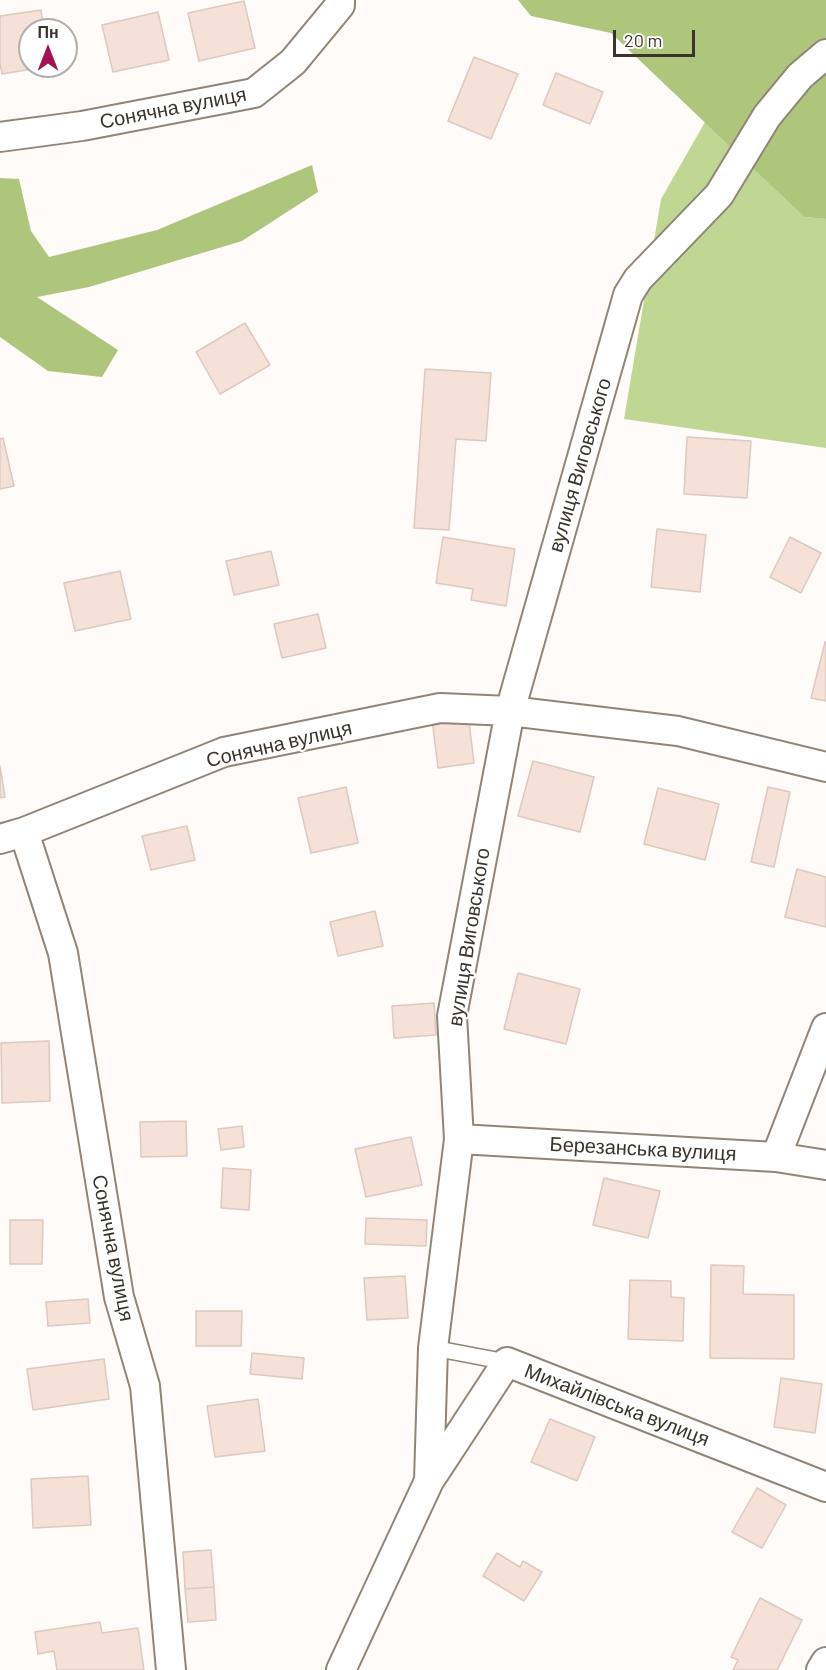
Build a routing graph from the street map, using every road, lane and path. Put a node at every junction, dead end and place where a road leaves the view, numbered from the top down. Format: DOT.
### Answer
graph roads {
  1 [pos="343,2"];
  2 [pos="826,54"];
  3 [pos="0,137"];
  4 [pos="510,711"];
  5 [pos="826,767"];
  6 [pos="12,836"];
  7 [pos="826,1028"];
  8 [pos="459,1139"];
  9 [pos="776,1157"];
  10 [pos="826,1165"];
  11 [pos="433,1348"];
  12 [pos="507,1362"];
  13 [pos="429,1481"];
  14 [pos="826,1487"];
  15 [pos="826,1662"];
  16 [pos="171,1670"];
  17 [pos="341,1670"];
  18 [pos="822,1670"];
  1 -- 3 [label="street, Сонячна вулиця"];
  2 -- 4 [label="street, вулиця Виговського"];
  4 -- 5 [label="street, Сонячна вулиця"];
  4 -- 6 [label="street, Сонячна вулиця"];
  4 -- 8 [label="street, вулиця Виговського"];
  6 -- 16 [label="street, Сонячна вулиця"];
  7 -- 9 [label="street"];
  8 -- 9 [label="street, Березанська вулиця"];
  8 -- 11 [label="street, вулиця Виговського"];
  9 -- 10 [label="street, Березанська вулиця"];
  11 -- 12 [label="lane"];
  11 -- 13 [label="street, вулиця Виговського"];
  12 -- 13 [label="street, Михайлівська вулиця"];
  12 -- 14 [label="street, Михайлівська вулиця"];
  13 -- 17 [label="street, вулиця Виговського"];
  15 -- 18 [label="street"];
}
